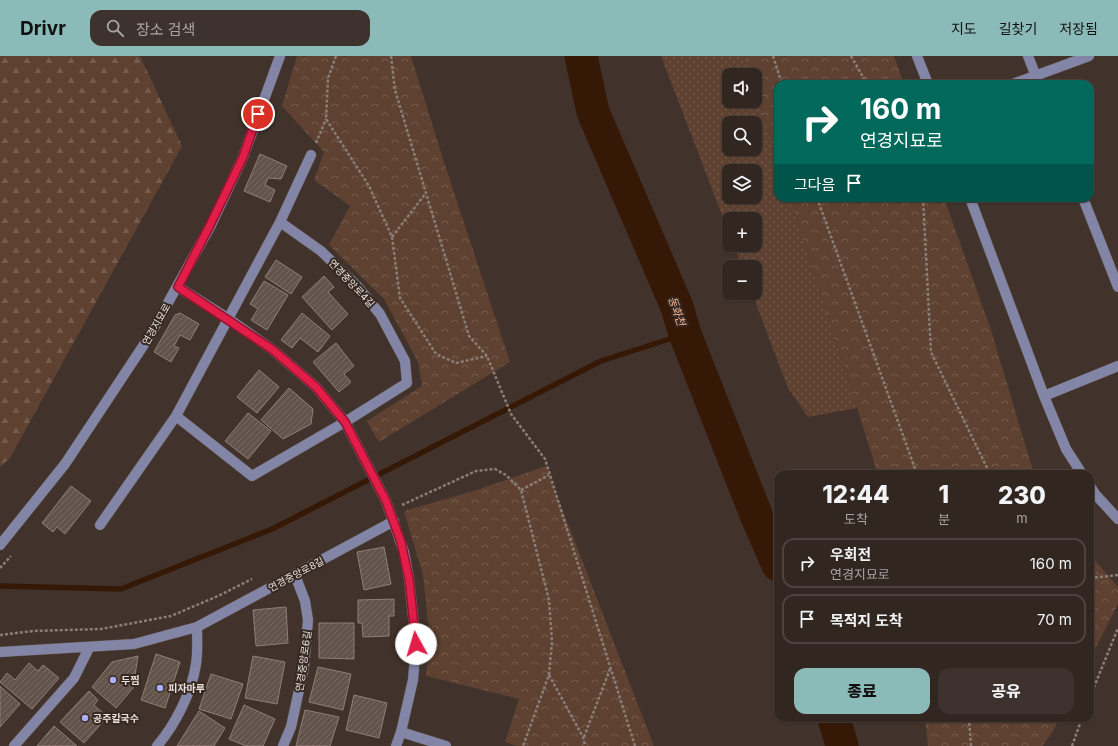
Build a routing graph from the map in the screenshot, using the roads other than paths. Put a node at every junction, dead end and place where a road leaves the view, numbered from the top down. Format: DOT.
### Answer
graph roads {
  1 [pos="280,56"];
  2 [pos="917,56"];
  3 [pos="1028,56"];
  4 [pos="1089,56"];
  5 [pos="926,80"];
  6 [pos="1037,80"];
  7 [pos="311,155"];
  8 [pos="971,202"];
  9 [pos="1085,202"];
  10 [pos="280,222"];
  11 [pos="178,287"];
  12 [pos="1118,288"];
  13 [pos="228,320"];
  14 [pos="1118,366"];
  15 [pos="1044,396"];
  16 [pos="176,416"];
  17 [pos="345,422"];
  18 [pos="1080,470"];
  19 [pos="1094,492"];
  20 [pos="1118,519"];
  21 [pos="394,521"];
  22 [pos="100,525"];
  23 [pos="0,545"];
  24 [pos="295,575"];
  25 [pos="197,627"];
  26 [pos="89,648"];
  27 [pos="0,652"];
  28 [pos="401,732"];
  29 [pos="14,746"];
  30 [pos="157,746"];
  31 [pos="283,746"];
  32 [pos="396,746"];
  33 [pos="446,746"];
  1 -- 11 [label="street, 연경지묘로"];
  2 -- 5 [label="street"];
  3 -- 6 [label="street"];
  4 -- 6 [label="street"];
  7 -- 10 [label="street"];
  8 -- 15 [label="street"];
  9 -- 12 [label="street"];
  10 -- 13 [label="street"];
  10 -- 17 [label="street, 연경중앙로4길"];
  11 -- 13 [label="street"];
  11 -- 23 [label="street, 연경지묘로"];
  13 -- 16 [label="street"];
  13 -- 17 [label="street"];
  14 -- 15 [label="street"];
  15 -- 18 [label="street"];
  16 -- 17 [label="street, 연경중앙로4길"];
  16 -- 22 [label="street"];
  17 -- 21 [label="street"];
  19 -- 20 [label="street"];
  21 -- 24 [label="street, 연경중앙로8길"];
  21 -- 28 [label="street"];
  24 -- 25 [label="street, 연경중앙로8길"];
  24 -- 31 [label="street, 연경중앙로6길"];
  25 -- 26 [label="street, 연경중앙로8길"];
  25 -- 30 [label="street"];
  26 -- 27 [label="street, 연경중앙로8길"];
  26 -- 29 [label="street"];
  28 -- 32 [label="street"];
  28 -- 33 [label="street"];
}
